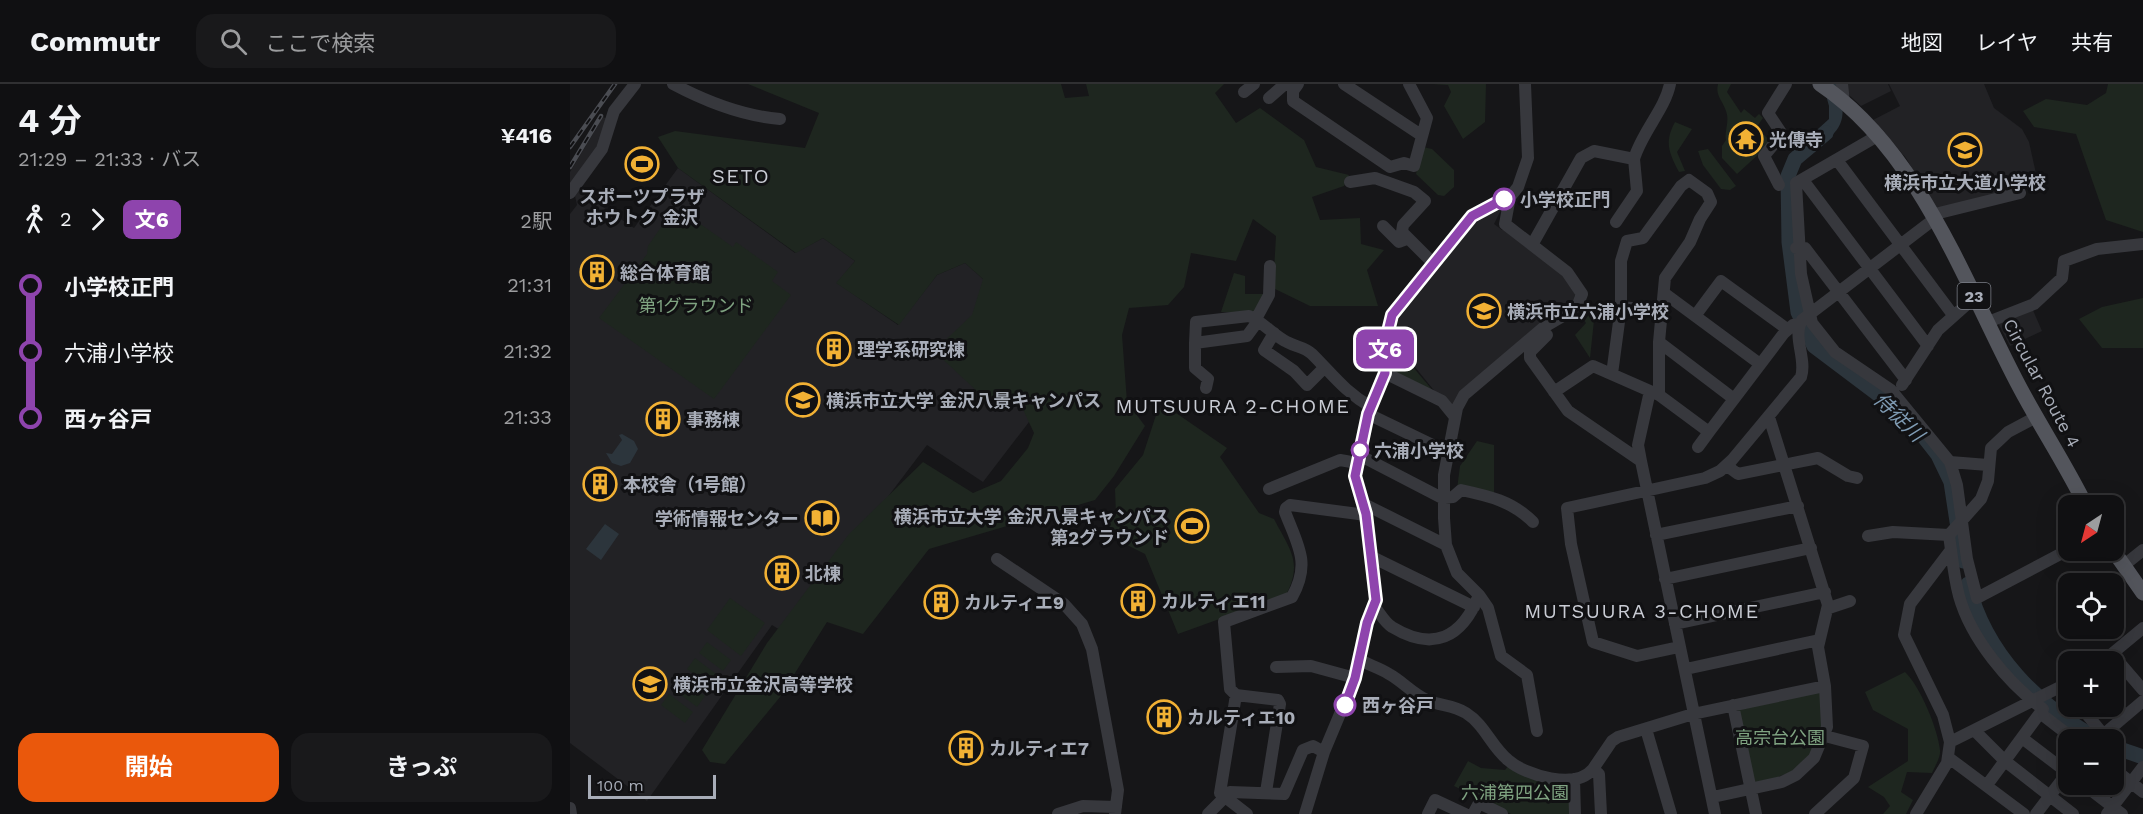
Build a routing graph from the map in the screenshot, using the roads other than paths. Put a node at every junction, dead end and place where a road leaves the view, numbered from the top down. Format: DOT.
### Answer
graph roads {
  1 [pos="635,84"];
  2 [pos="673,84"];
  3 [pos="1298,84"];
  4 [pos="1344,84"];
  5 [pos="1409,84"];
  6 [pos="1525,84"];
  7 [pos="1670,84"];
  8 [pos="1786,84"];
  9 [pos="1842,84"];
  10 [pos="1821,85"];
  11 [pos="1844,101"];
  12 [pos="780,119"];
  13 [pos="1421,135"];
  14 [pos="1879,135"];
  15 [pos="1634,159"];
  16 [pos="1837,160"];
  17 [pos="1803,180"];
  18 [pos="1350,182"];
  19 [pos="1779,185"];
  20 [pos="570,193"];
  21 [pos="2020,194"];
  22 [pos="1510,197"];
  23 [pos="1932,217"];
  24 [pos="1616,222"];
  25 [pos="1383,226"];
  26 [pos="1407,239"];
  27 [pos="1900,244"];
  28 [pos="2143,244"];
  29 [pos="1532,245"];
  30 [pos="1798,248"];
  31 [pos="1433,263"];
  32 [pos="1270,266"];
  33 [pos="1869,268"];
  34 [pos="1838,291"];
  35 [pos="1664,292"];
  36 [pos="1975,297"];
  37 [pos="1621,307"];
  38 [pos="1663,311"];
  39 [pos="1568,313"];
  40 [pos="1953,315"];
  41 [pos="1695,316"];
  42 [pos="1257,320"];
  43 [pos="1799,321"];
  44 [pos="1988,322"];
  45 [pos="1274,333"];
  46 [pos="1659,342"];
  47 [pos="1195,343"];
  48 [pos="1928,346"];
  49 [pos="1760,364"];
  50 [pos="1324,368"];
  51 [pos="1385,373"];
  52 [pos="1612,374"];
  53 [pos="1905,380"];
  54 [pos="1206,388"];
  55 [pos="1554,392"];
  56 [pos="1655,393"];
  57 [pos="1895,397"];
  58 [pos="1734,399"];
  59 [pos="1370,410"];
  60 [pos="1455,417"];
  61 [pos="1769,417"];
  62 [pos="2036,417"];
  63 [pos="1709,432"];
  64 [pos="1698,447"];
  65 [pos="1449,453"];
  66 [pos="1358,459"];
  67 [pos="1641,461"];
  68 [pos="1950,462"];
  69 [pos="1784,465"];
  70 [pos="1988,465"];
  71 [pos="1727,466"];
  72 [pos="1857,478"];
  73 [pos="1269,489"];
  74 [pos="1647,490"];
  75 [pos="2080,495"];
  76 [pos="1442,498"];
  77 [pos="1797,506"];
  78 [pos="1365,509"];
  79 [pos="1533,522"];
  80 [pos="1955,528"];
  81 [pos="1656,535"];
  82 [pos="1868,536"];
  83 [pos="1446,545"];
  84 [pos="1811,548"];
  85 [pos="1951,550"];
  86 [pos="2143,550"];
  87 [pos="2058,555"];
  88 [pos="1370,556"];
  89 [pos="997,559"];
  90 [pos="2120,561"];
  91 [pos="2123,566"];
  92 [pos="1665,579"];
  93 [pos="1825,592"];
  94 [pos="2143,593"];
  95 [pos="1476,601"];
  96 [pos="1850,601"];
  97 [pos="1374,606"];
  98 [pos="1828,608"];
  99 [pos="1675,624"];
  100 [pos="2140,636"];
  101 [pos="1819,640"];
  102 [pos="1679,647"];
  103 [pos="2118,651"];
  104 [pos="1360,660"];
  105 [pos="1276,667"];
  106 [pos="1686,669"];
  107 [pos="2124,673"];
  108 [pos="1355,678"];
  109 [pos="1825,686"];
  110 [pos="2058,690"];
  111 [pos="2143,690"];
  112 [pos="1236,695"];
  113 [pos="2032,701"];
  114 [pos="2143,701"];
  115 [pos="1733,705"];
  116 [pos="2040,713"];
  117 [pos="1693,714"];
  118 [pos="2125,716"];
  119 [pos="1646,729"];
  120 [pos="2061,729"];
  121 [pos="2109,729"];
  122 [pos="1974,730"];
  123 [pos="1537,731"];
  124 [pos="1825,735"];
  125 [pos="2022,738"];
  126 [pos="1950,742"];
  127 [pos="1324,752"];
  128 [pos="1949,758"];
  129 [pos="2005,761"];
  130 [pos="2058,765"];
  131 [pos="2143,767"];
  132 [pos="1593,769"];
  133 [pos="2124,777"];
  134 [pos="1574,779"];
  135 [pos="2131,783"];
  136 [pos="2058,785"];
  137 [pos="1987,786"];
  138 [pos="1751,789"];
  139 [pos="1266,792"];
  140 [pos="2143,792"];
  141 [pos="2095,795"];
  142 [pos="1226,796"];
  143 [pos="2050,796"];
  144 [pos="1713,797"];
  145 [pos="570,808"];
  146 [pos="2006,809"];
  147 [pos="1115,811"];
  148 [pos="2114,812"];
  149 [pos="571,814"];
  150 [pos="1059,814"];
  151 [pos="1208,814"];
  152 [pos="1247,814"];
  153 [pos="1305,814"];
  154 [pos="1428,814"];
  155 [pos="1465,814"];
  156 [pos="1473,814"];
  157 [pos="1502,814"];
  158 [pos="1575,814"];
  159 [pos="1600,814"];
  160 [pos="1671,814"];
  161 [pos="1715,814"];
  162 [pos="1756,814"];
  163 [pos="1815,814"];
  164 [pos="1916,814"];
  165 [pos="2024,814"];
  166 [pos="2036,814"];
  167 [pos="2073,814"];
  1 -- 20 [label="street"];
  2 -- 12 [label="street"];
  3 -- 13 [label="street"];
  4 -- 13 [label="street"];
  5 -- 13 [label="street"];
  6 -- 22 [label="street"];
  7 -- 15 [label="street"];
  8 -- 19 [label="street"];
  9 -- 11 [label="street"];
  10 -- 11 [label="main road, 23"];
  11 -- 14 [label="main road, Circular Route 4 / 23"];
  14 -- 16 [label="street"];
  14 -- 23 [label="main road, Circular Route 4 / 23"];
  15 -- 24 [label="street"];
  15 -- 29 [label="street"];
  16 -- 17 [label="street"];
  16 -- 27 [label="street"];
  17 -- 30 [label="street"];
  17 -- 33 [label="street"];
  18 -- 26 [label="street"];
  21 -- 23 [label="street"];
  22 -- 29 [label="street"];
  22 -- 31 [label="street"];
  23 -- 27 [label="street"];
  23 -- 36 [label="main road, Circular Route 4 / 23"];
  25 -- 26 [label="street"];
  26 -- 31 [label="street"];
  27 -- 33 [label="street"];
  27 -- 40 [label="street"];
  28 -- 44 [label="street"];
  29 -- 39 [label="street"];
  30 -- 34 [label="street"];
  30 -- 43 [label="street"];
  31 -- 51 [label="street"];
  32 -- 42 [label="street"];
  33 -- 34 [label="street"];
  33 -- 48 [label="street"];
  34 -- 43 [label="street"];
  34 -- 53 [label="street"];
  35 -- 37 [label="street"];
  35 -- 38 [label="street"];
  35 -- 41 [label="street"];
  36 -- 40 [label="street"];
  36 -- 44 [label="main road, Circular Route 4 / 23"];
  37 -- 38 [label="street"];
  37 -- 52 [label="street"];
  38 -- 46 [label="street"];
  39 -- 55 [label="street"];
  39 -- 60 [label="street"];
  40 -- 48 [label="street"];
  41 -- 43 [label="street"];
  41 -- 49 [label="street"];
  42 -- 45 [label="street"];
  42 -- 47 [label="street"];
  42 -- 47 [label="street"];
  43 -- 49 [label="street"];
  43 -- 57 [label="street"];
  43 -- 61 [label="street"];
  44 -- 62 [label="main road, Circular Route 4 / 23"];
  45 -- 50 [label="street"];
  45 -- 50 [label="street"];
  46 -- 56 [label="street"];
  46 -- 58 [label="street"];
  47 -- 54 [label="street"];
  48 -- 53 [label="street"];
  49 -- 58 [label="street"];
  50 -- 59 [label="street"];
  51 -- 59 [label="street"];
  51 -- 60 [label="street"];
  52 -- 55 [label="street"];
  52 -- 56 [label="street"];
  53 -- 57 [label="street"];
  55 -- 67 [label="street"];
  56 -- 63 [label="street"];
  56 -- 67 [label="street"];
  57 -- 68 [label="street"];
  58 -- 63 [label="street"];
  59 -- 65 [label="street"];
  59 -- 66 [label="street"];
  60 -- 65 [label="street"];
  61 -- 69 [label="street"];
  61 -- 71 [label="street"];
  62 -- 70 [label="street"];
  62 -- 75 [label="main road, Circular Route 4 / 23"];
  63 -- 64 [label="street"];
  65 -- 76 [label="street"];
  66 -- 73 [label="street"];
  66 -- 76 [label="street"];
  66 -- 78 [label="street"];
  67 -- 74 [label="street"];
  68 -- 70 [label="street"];
  68 -- 80 [label="street"];
  69 -- 71 [label="street"];
  69 -- 72 [label="street"];
  69 -- 77 [label="street"];
  70 -- 80 [label="street"];
  71 -- 74 [label="street"];
  74 -- 81 [label="street"];
  74 -- 102 [label="street"];
  76 -- 79 [label="street"];
  76 -- 83 [label="street"];
  77 -- 81 [label="street"];
  77 -- 84 [label="street"];
  78 -- 83 [label="street"];
  78 -- 88 [label="street"];
  78 -- 112 [label="street"];
  80 -- 82 [label="street"];
  80 -- 85 [label="street"];
  80 -- 87 [label="street"];
  81 -- 92 [label="street"];
  83 -- 95 [label="street"];
  84 -- 92 [label="street"];
  84 -- 93 [label="street"];
  85 -- 113 [label="street"];
  85 -- 126 [label="street"];
  86 -- 91 [label="street"];
  88 -- 95 [label="street"];
  88 -- 97 [label="street"];
  89 -- 147 [label="street"];
  90 -- 91 [label="main road"];
  91 -- 94 [label="main road"];
  92 -- 99 [label="street"];
  93 -- 98 [label="street"];
  93 -- 99 [label="street"];
  95 -- 97 [label="street"];
  95 -- 123 [label="street"];
  96 -- 98 [label="street"];
  97 -- 104 [label="street"];
  98 -- 101 [label="street"];
  99 -- 102 [label="street"];
  100 -- 103 [label="street"];
  101 -- 106 [label="street"];
  101 -- 109 [label="street"];
  102 -- 106 [label="street"];
  104 -- 108 [label="street"];
  104 -- 134 [label="street"];
  105 -- 108 [label="street"];
  106 -- 117 [label="street"];
  107 -- 111 [label="street"];
  108 -- 127 [label="street"];
  109 -- 115 [label="street"];
  109 -- 124 [label="street"];
  110 -- 113 [label="street"];
  112 -- 139 [label="street"];
  112 -- 142 [label="street"];
  113 -- 116 [label="street"];
  113 -- 122 [label="street"];
  114 -- 118 [label="street"];
  115 -- 117 [label="street"];
  115 -- 138 [label="street"];
  116 -- 120 [label="street"];
  116 -- 125 [label="street"];
  117 -- 119 [label="street"];
  117 -- 144 [label="street"];
  118 -- 121 [label="street"];
  119 -- 132 [label="street"];
  119 -- 160 [label="street"];
  122 -- 126 [label="street"];
  122 -- 129 [label="street"];
  124 -- 138 [label="street"];
  124 -- 163 [label="street"];
  125 -- 129 [label="street"];
  125 -- 130 [label="street"];
  126 -- 128 [label="street"];
  127 -- 139 [label="street"];
  127 -- 153 [label="street"];
  128 -- 137 [label="street"];
  128 -- 164 [label="street"];
  129 -- 137 [label="street"];
  129 -- 143 [label="street"];
  131 -- 135 [label="street"];
  132 -- 134 [label="street"];
  132 -- 159 [label="street"];
  133 -- 135 [label="street"];
  134 -- 158 [label="street"];
  135 -- 140 [label="street"];
  135 -- 148 [label="street"];
  136 -- 143 [label="street"];
  137 -- 146 [label="street"];
  138 -- 144 [label="street"];
  138 -- 162 [label="street"];
  139 -- 142 [label="street"];
  141 -- 148 [label="street"];
  142 -- 151 [label="street"];
  142 -- 152 [label="street"];
  143 -- 166 [label="street"];
  143 -- 167 [label="street"];
  144 -- 161 [label="street"];
  145 -- 149 [label="street"];
  146 -- 165 [label="street"];
  147 -- 150 [label="street"];
  154 -- 155 [label="street"];
  156 -- 157 [label="street"];
}
